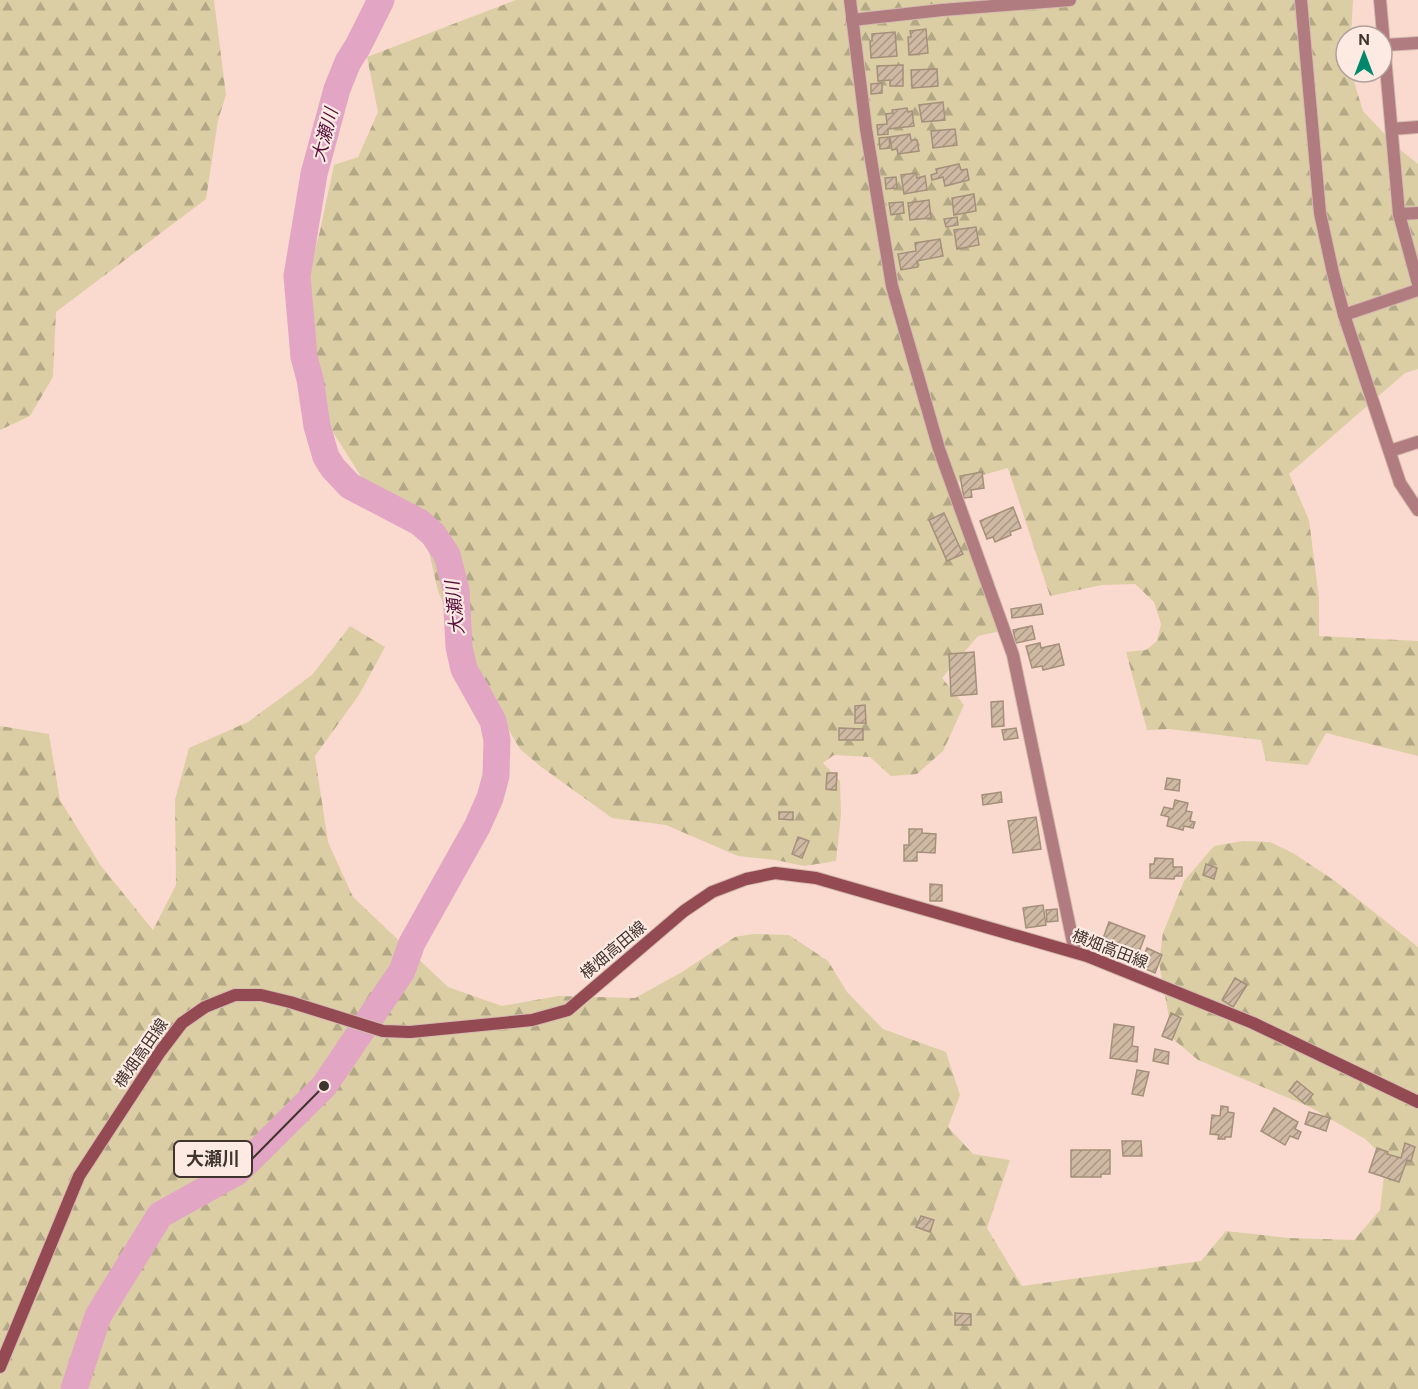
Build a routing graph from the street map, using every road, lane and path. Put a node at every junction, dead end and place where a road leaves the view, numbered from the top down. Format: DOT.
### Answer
graph roads {
  1 [pos="850,0"];
  2 [pos="1070,0"];
  3 [pos="1300,0"];
  4 [pos="1380,0"];
  5 [pos="1029,2"];
  6 [pos="942,5"];
  7 [pos="852,20"];
  8 [pos="1382,24"];
  9 [pos="1418,43"];
  10 [pos="1394,44"];
  11 [pos="1388,84"];
  12 [pos="1418,127"];
  13 [pos="1392,129"];
  14 [pos="1418,213"];
  15 [pos="1399,214"];
  16 [pos="1418,284"];
  17 [pos="1418,290"];
  18 [pos="1344,315"];
  19 [pos="1418,442"];
  20 [pos="1390,451"];
  21 [pos="1418,510"];
  22 [pos="1076,952"];
  23 [pos="1418,1102"];
  24 [pos="0,1367"];
  1 -- 7 [label="street"];
  2 -- 5 [label="street"];
  3 -- 18 [label="street"];
  4 -- 8 [label="street"];
  5 -- 6 [label="street"];
  6 -- 7 [label="street"];
  7 -- 22 [label="street"];
  9 -- 10 [label="street"];
  11 -- 13 [label="street"];
  12 -- 13 [label="street"];
  13 -- 15 [label="street"];
  14 -- 15 [label="street"];
  15 -- 16 [label="street"];
  17 -- 18 [label="street"];
  18 -- 20 [label="street"];
  19 -- 20 [label="street"];
  20 -- 21 [label="street"];
  22 -- 23 [label="main road, 横畑高田線"];
  22 -- 24 [label="main road, 横畑高田線"];
}
